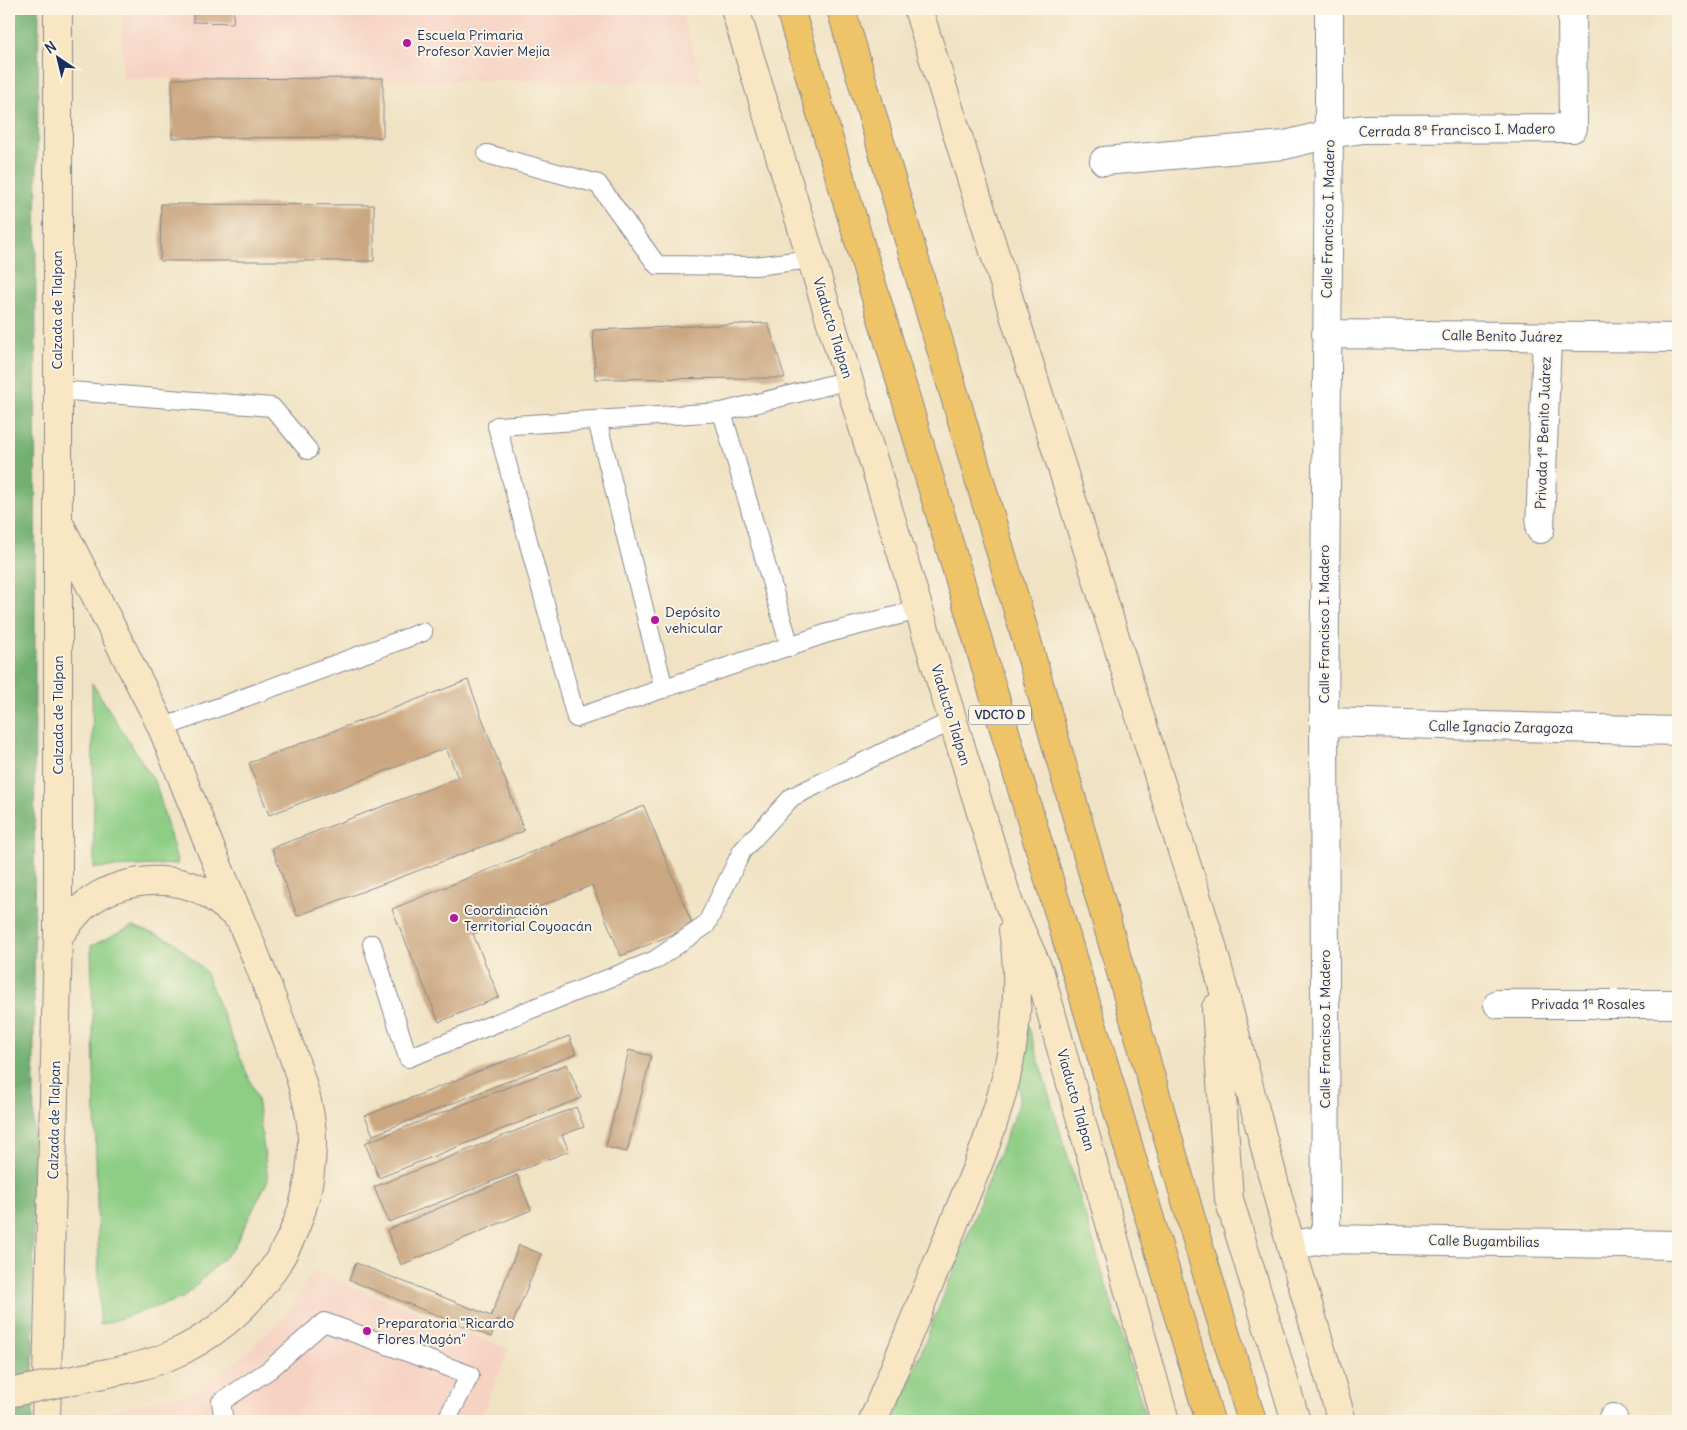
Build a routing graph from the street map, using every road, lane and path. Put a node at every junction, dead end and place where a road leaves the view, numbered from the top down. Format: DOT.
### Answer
graph roads {
  1 [pos="58,9"];
  2 [pos="736,9"];
  3 [pos="790,9"];
  4 [pos="841,9"];
  5 [pos="918,9"];
  6 [pos="1329,9"];
  7 [pos="1572,9"];
  8 [pos="1329,134"];
  9 [pos="487,154"];
  10 [pos="1104,161"];
  11 [pos="812,259"];
  12 [pos="1326,334"];
  13 [pos="1547,337"];
  14 [pos="1678,338"];
  15 [pos="849,380"];
  16 [pos="57,390"];
  17 [pos="722,412"];
  18 [pos="596,420"];
  19 [pos="308,450"];
  20 [pos="57,519"];
  21 [pos="1540,528"];
  22 [pos="919,610"];
  23 [pos="424,632"];
  24 [pos="790,647"];
  25 [pos="664,689"];
  26 [pos="953,721"];
  27 [pos="1324,722"];
  28 [pos="162,728"];
  29 [pos="1678,731"];
  30 [pos="1009,904"];
  31 [pos="241,919"];
  32 [pos="58,937"];
  33 [pos="372,944"];
  34 [pos="1212,946"];
  35 [pos="1498,1004"];
  36 [pos="1678,1004"];
  37 [pos="1326,1239"];
  38 [pos="1678,1245"];
  39 [pos="1291,1246"];
  40 [pos="9,1393"];
  41 [pos="46,1421"];
  42 [pos="224,1421"];
  43 [pos="446,1421"];
  44 [pos="873,1421"];
  45 [pos="1165,1421"];
  46 [pos="1210,1421"];
  47 [pos="1252,1421"];
  48 [pos="1296,1421"];
  49 [pos="1342,1421"];
  1 -- 16 [label="main road, Calzada de Tlalpan"];
  2 -- 11 [label="main road, Viaducto Tlalpan"];
  3 -- 46 [label="highway, VDCTO D"];
  4 -- 47 [label="highway, VDCTO D"];
  5 -- 34 [label="main road"];
  6 -- 8 [label="street, Calle Francisco I. Madero"];
  7 -- 8 [label="street, Cerrada 8ª Francisco I. Madero"];
  8 -- 10 [label="street, Cerrada 8ª Francisco I. Madero"];
  8 -- 12 [label="street, Calle Francisco I. Madero"];
  9 -- 11 [label="lane"];
  11 -- 15 [label="main road, Viaducto Tlalpan"];
  12 -- 13 [label="street, Calle Benito Juárez"];
  12 -- 27 [label="street, Calle Francisco I. Madero"];
  13 -- 14 [label="street, Calle Benito Juárez"];
  13 -- 21 [label="street, Privada 1ª Benito Juárez"];
  15 -- 17 [label="lane"];
  15 -- 22 [label="main road, Viaducto Tlalpan"];
  16 -- 19 [label="lane"];
  16 -- 20 [label="main road, Calzada de Tlalpan"];
  17 -- 18 [label="lane"];
  17 -- 24 [label="lane"];
  18 -- 25 [label="lane"];
  18 -- 25 [label="lane"];
  20 -- 28 [label="main road"];
  20 -- 32 [label="main road, Calzada de Tlalpan"];
  22 -- 24 [label="lane"];
  22 -- 26 [label="main road, Viaducto Tlalpan"];
  23 -- 28 [label="lane"];
  24 -- 25 [label="lane"];
  26 -- 30 [label="main road, Viaducto Tlalpan"];
  26 -- 33 [label="lane"];
  27 -- 29 [label="street, Calle Ignacio Zaragoza"];
  27 -- 37 [label="street, Calle Francisco I. Madero"];
  28 -- 31 [label="main road"];
  30 -- 44 [label="main road"];
  30 -- 45 [label="main road, Viaducto Tlalpan"];
  31 -- 32 [label="main road"];
  31 -- 40 [label="main road, bridge"];
  32 -- 41 [label="main road, Calzada de Tlalpan"];
  34 -- 39 [label="main road"];
  34 -- 48 [label="main road"];
  35 -- 36 [label="street, Privada 1ª Rosales"];
  37 -- 38 [label="street, Calle Bugambilias"];
  37 -- 39 [label="street, Calle Bugambilias"];
  39 -- 49 [label="main road"];
  42 -- 43 [label="lane"];
}
